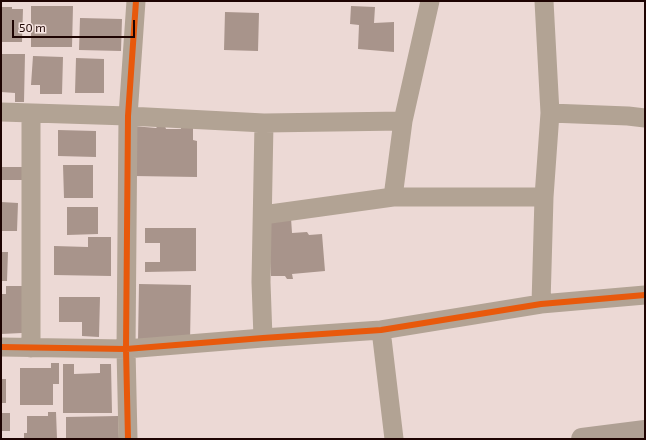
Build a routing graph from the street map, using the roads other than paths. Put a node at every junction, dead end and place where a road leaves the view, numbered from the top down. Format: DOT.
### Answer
graph roads {
  1 [pos="136,1"];
  2 [pos="430,1"];
  3 [pos="544,1"];
  4 [pos="1,112"];
  5 [pos="31,113"];
  6 [pos="550,113"];
  7 [pos="128,116"];
  8 [pos="645,118"];
  9 [pos="403,121"];
  10 [pos="264,123"];
  11 [pos="393,197"];
  12 [pos="544,197"];
  13 [pos="263,215"];
  14 [pos="645,295"];
  15 [pos="541,304"];
  16 [pos="381,330"];
  17 [pos="263,338"];
  18 [pos="1,347"];
  19 [pos="31,348"];
  20 [pos="126,349"];
  21 [pos="645,431"];
  22 [pos="128,439"];
  23 [pos="394,439"];
  24 [pos="582,439"];
  1 -- 7 [label="street"];
  2 -- 9 [label="street"];
  3 -- 6 [label="street"];
  4 -- 5 [label="street"];
  5 -- 7 [label="street"];
  5 -- 19 [label="street"];
  6 -- 8 [label="street"];
  6 -- 12 [label="street"];
  7 -- 10 [label="street"];
  7 -- 20 [label="street"];
  9 -- 10 [label="street"];
  9 -- 11 [label="street"];
  10 -- 13 [label="street"];
  11 -- 12 [label="street"];
  11 -- 13 [label="street"];
  12 -- 15 [label="street"];
  13 -- 17 [label="street"];
  14 -- 15 [label="street"];
  15 -- 16 [label="street"];
  16 -- 17 [label="street"];
  16 -- 23 [label="street"];
  17 -- 20 [label="street"];
  18 -- 19 [label="street"];
  19 -- 20 [label="street"];
  20 -- 22 [label="street"];
  21 -- 24 [label="main road"];
}
